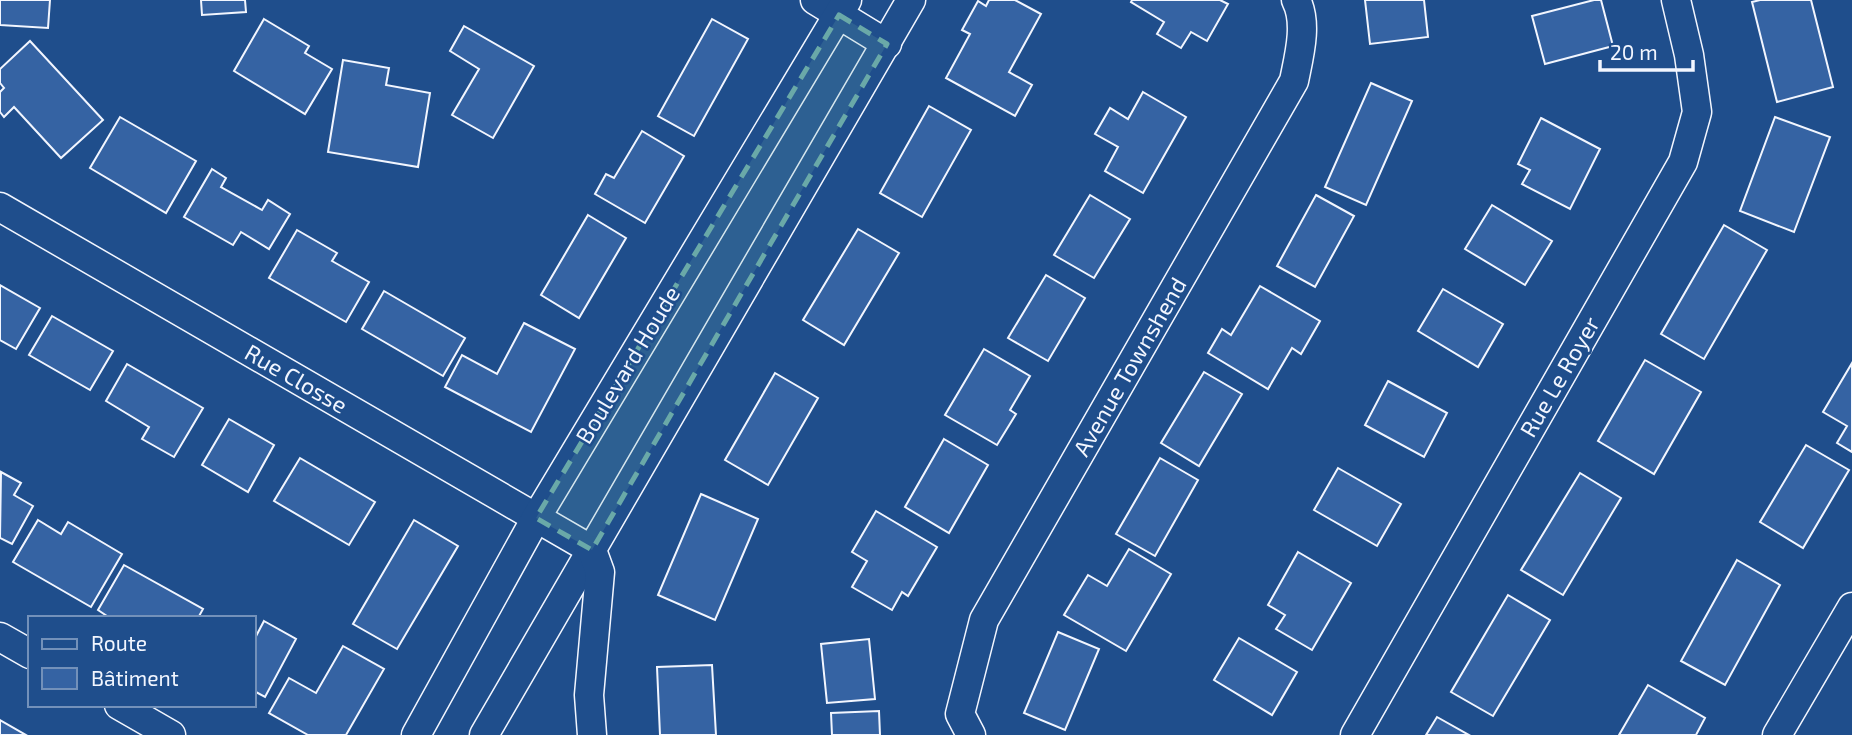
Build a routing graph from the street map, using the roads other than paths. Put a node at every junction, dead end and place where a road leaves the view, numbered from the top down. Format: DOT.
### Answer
graph roads {
  1 [pos="815,0"];
  2 [pos="911,0"];
  3 [pos="1296,0"];
  4 [pos="1676,0"];
  5 [pos="843,7"];
  6 [pos="887,44"];
  7 [pos="0,207"];
  8 [pos="536,518"];
  9 [pos="592,550"];
  10 [pos="1852,607"];
  11 [pos="0,637"];
  12 [pos="28,653"];
  13 [pos="122,707"];
  14 [pos="171,735"];
  15 [pos="416,735"];
  16 [pos="484,735"];
  17 [pos="592,735"];
  18 [pos="971,735"];
  19 [pos="1354,735"];
  20 [pos="1777,735"];
  1 -- 5 [label="street"];
  2 -- 6 [label="street"];
  3 -- 18 [label="street, Avenue Townshend"];
  4 -- 19 [label="street, Rue Le Royer"];
  5 -- 6 [label="street"];
  5 -- 8 [label="street, Boulevard Houde"];
  6 -- 9 [label="street"];
  7 -- 8 [label="street, Rue Closse"];
  8 -- 9 [label="street, Rue Closse"];
  8 -- 15 [label="street, Boulevard Houde"];
  9 -- 16 [label="street"];
  9 -- 17 [label="street"];
  10 -- 20 [label="street"];
  11 -- 12 [label="street"];
  13 -- 14 [label="street"];
}
